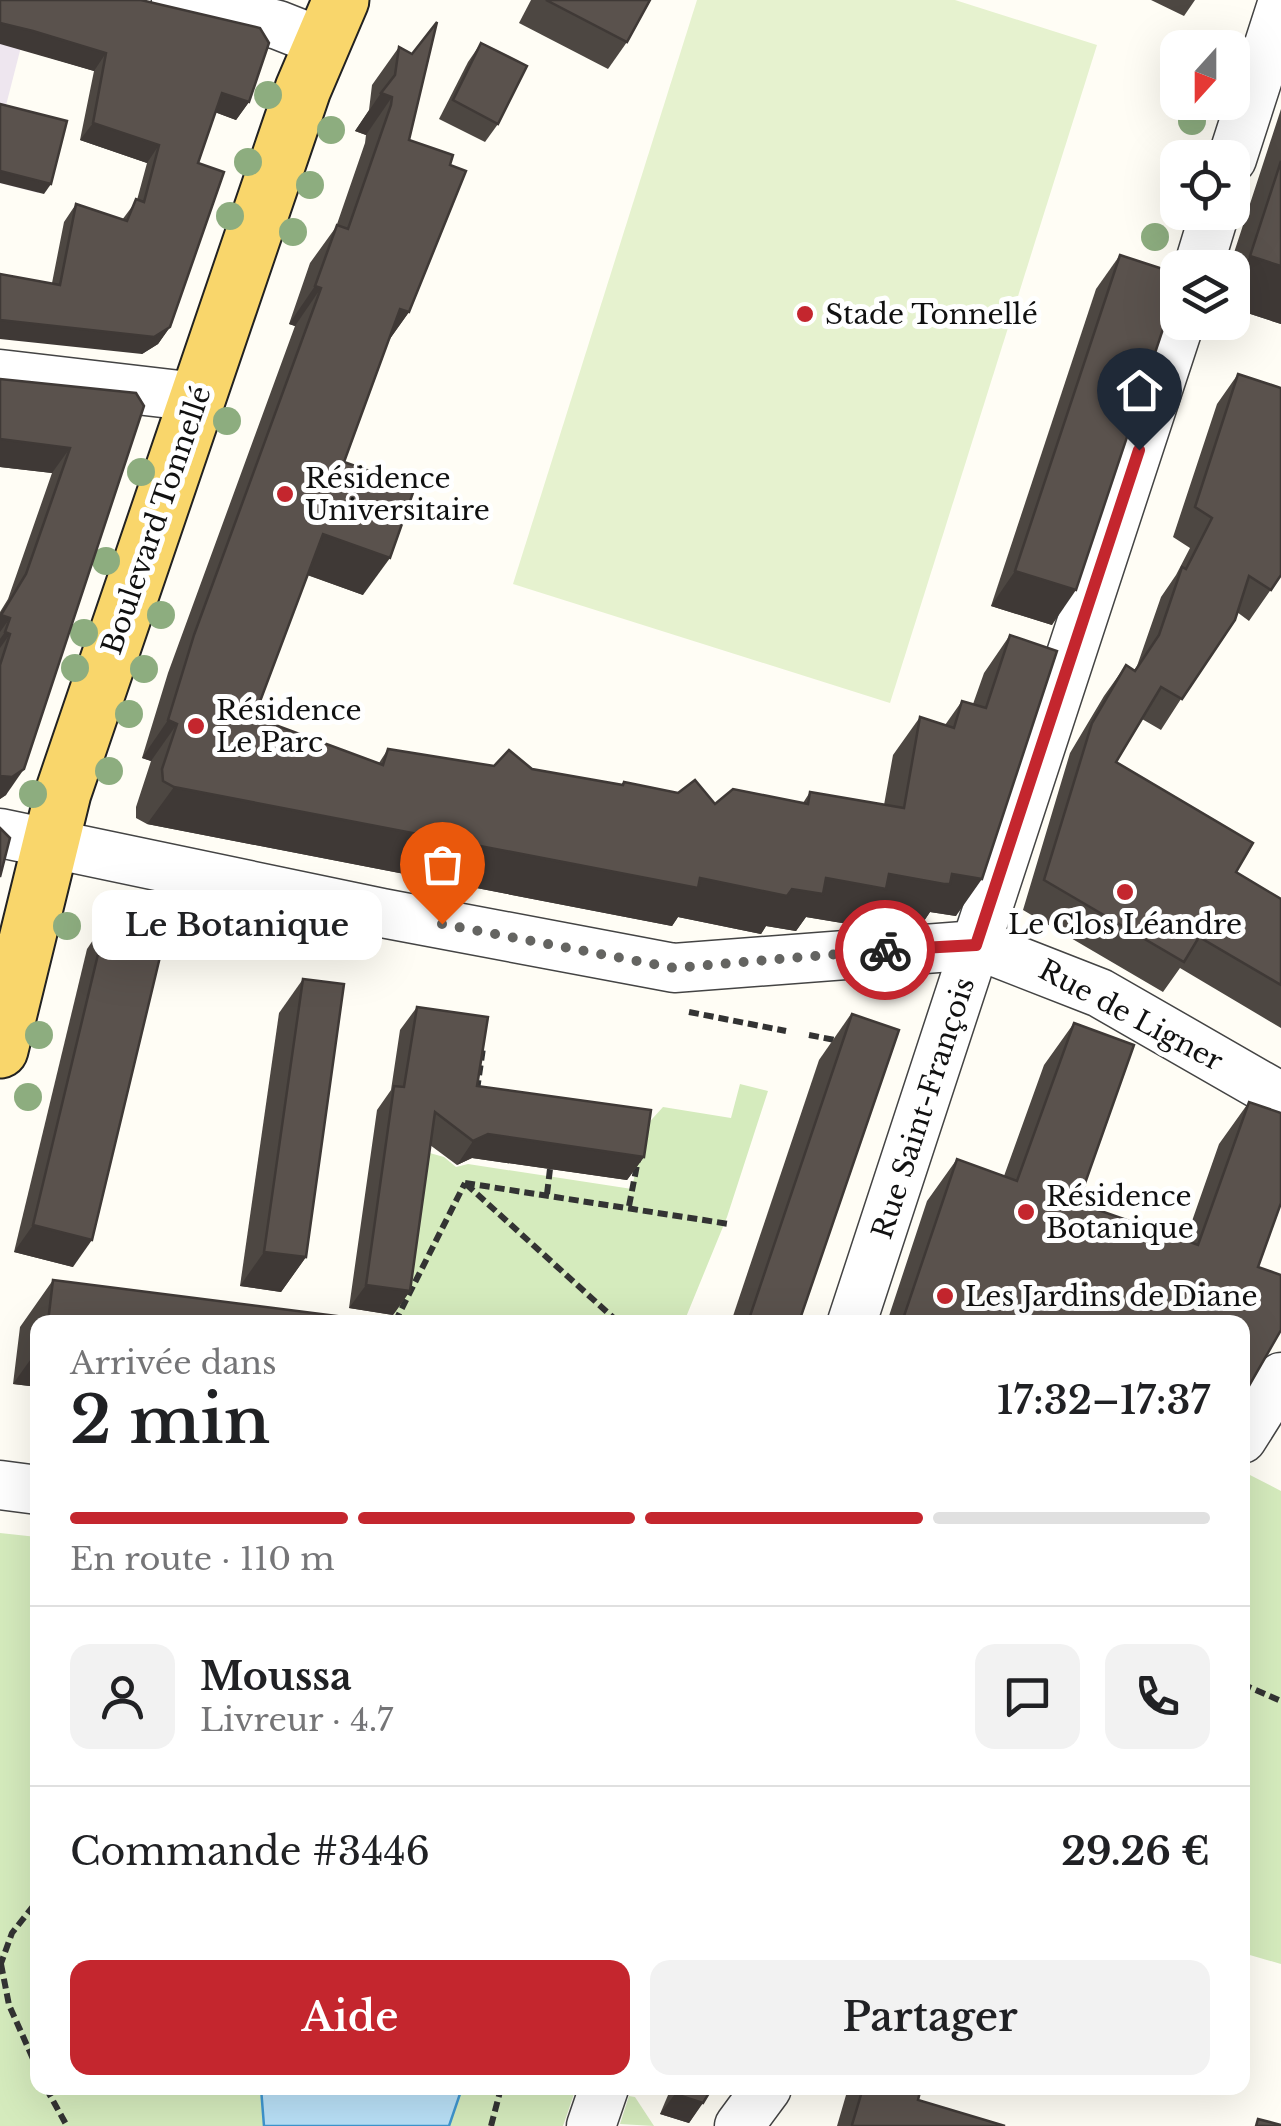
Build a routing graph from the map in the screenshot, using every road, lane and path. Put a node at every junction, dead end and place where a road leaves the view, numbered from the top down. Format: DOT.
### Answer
graph roads {
  1 [pos="176,0"];
  2 [pos="1281,7"];
  3 [pos="331,21"];
  4 [pos="1238,140"];
  5 [pos="1174,340"];
  6 [pos="0,374"];
  7 [pos="197,397"];
  8 [pos="25,838"];
  9 [pos="976,945"];
  10 [pos="755,1025"];
  11 [pos="786,1031"];
  12 [pos="810,1036"];
  13 [pos="484,1039"];
  14 [pos="846,1043"];
  15 [pos="0,1050"];
  16 [pos="494,1095"];
  17 [pos="1281,1098"];
  18 [pos="640,1144"];
  19 [pos="550,1169"];
  20 [pos="466,1183"];
  21 [pos="547,1194"];
  22 [pos="629,1206"];
  23 [pos="729,1224"];
  24 [pos="400,1315"];
  25 [pos="610,1315"];
  26 [pos="854,1315"];
  27 [pos="1281,1377"];
  28 [pos="1250,1426"];
  29 [pos="0,1485"];
  30 [pos="30,1489"];
  31 [pos="1250,1687"];
  32 [pos="1281,1701"];
  33 [pos="30,1910"];
  34 [pos="1,1966"];
  35 [pos="30,2052"];
  36 [pos="50,2095"];
  37 [pos="499,2095"];
  38 [pos="602,2095"];
  39 [pos="762,2095"];
  40 [pos="67,2126"];
  41 [pos="491,2126"];
  42 [pos="591,2126"];
  43 [pos="739,2126"];
  1 -- 3 [label="street"];
  2 -- 4 [label="street"];
  3 -- 7 [label="main road, Boulevard Tonnellé"];
  5 -- 9 [label="street, Rue Saint-François"];
  6 -- 7 [label="street"];
  7 -- 8 [label="main road, Boulevard Tonnellé"];
  8 -- 9 [label="street"];
  8 -- 15 [label="main road, Boulevard Tonnellé"];
  9 -- 17 [label="street, Rue de Ligner"];
  9 -- 26 [label="street, Rue Saint-François"];
  10 -- 11 [label="path"];
  12 -- 14 [label="path"];
  13 -- 16 [label="path"];
  18 -- 22 [label="path"];
  19 -- 21 [label="path"];
  20 -- 21 [label="path"];
  20 -- 24 [label="path"];
  20 -- 25 [label="path"];
  21 -- 22 [label="path"];
  22 -- 23 [label="path"];
  27 -- 28 [label="street"];
  29 -- 30 [label="street"];
  31 -- 32 [label="path"];
  33 -- 34 [label="path"];
  34 -- 35 [label="path"];
  36 -- 40 [label="path"];
  37 -- 41 [label="path"];
  38 -- 42 [label="street"];
  39 -- 43 [label="street"];
}
